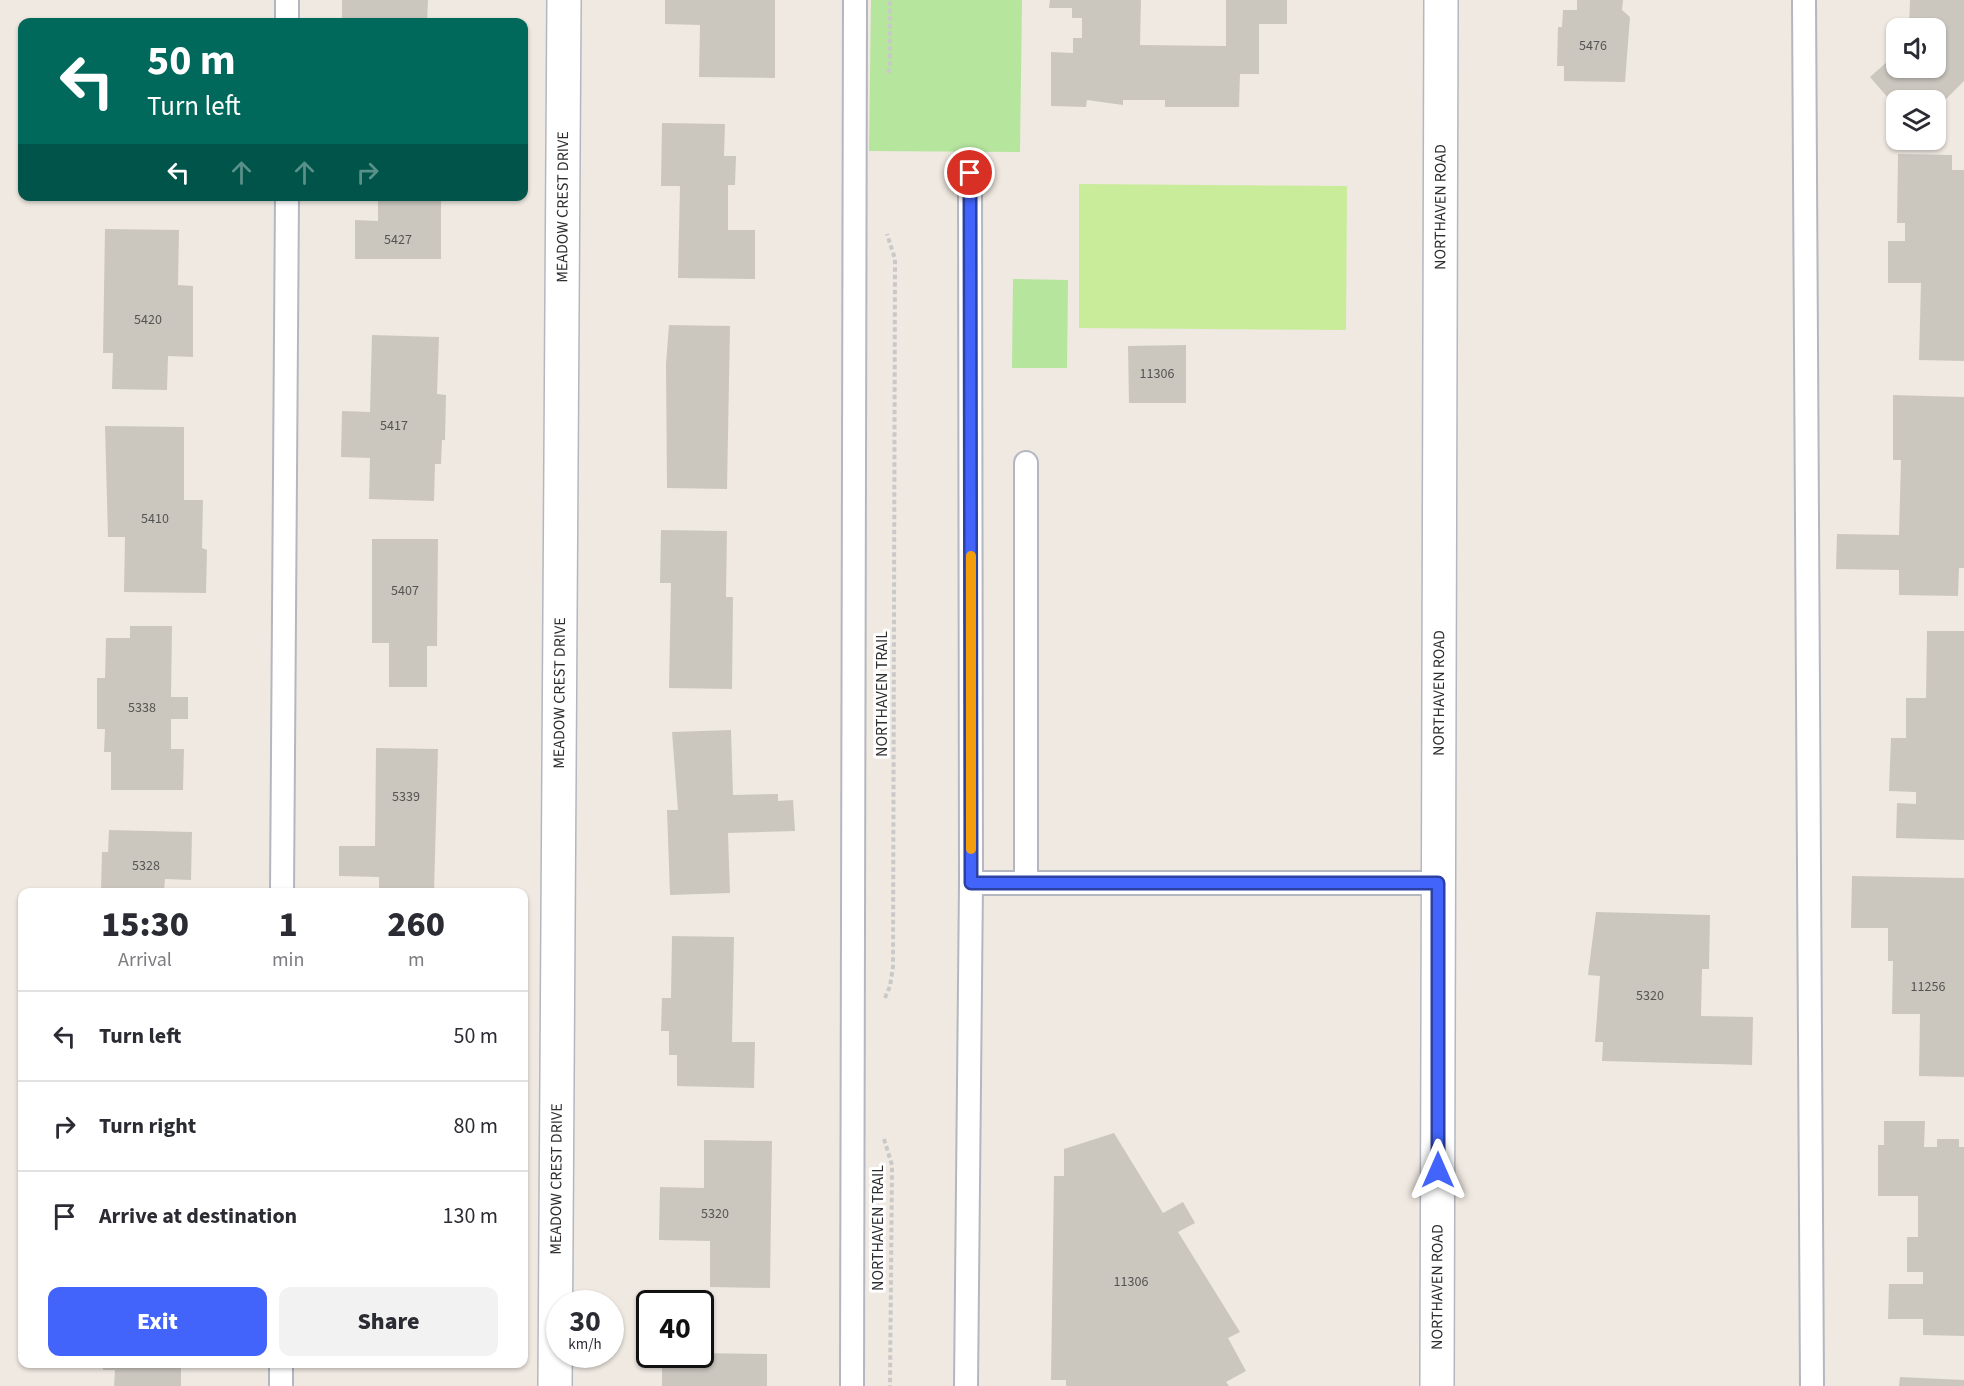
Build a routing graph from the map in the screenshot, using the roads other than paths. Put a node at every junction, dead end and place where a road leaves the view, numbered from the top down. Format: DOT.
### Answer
graph roads {
  1 [pos="287,0"];
  2 [pos="564,0"];
  3 [pos="855,0"];
  4 [pos="1441,0"];
  5 [pos="1804,0"];
  6 [pos="287,18"];
  7 [pos="970,173"];
  8 [pos="287,201"];
  9 [pos="1026,463"];
  10 [pos="971,883"];
  11 [pos="1026,883"];
  12 [pos="1438,883"];
  13 [pos="282,888"];
  14 [pos="281,1368"];
  15 [pos="281,1386"];
  16 [pos="555,1386"];
  17 [pos="852,1386"];
  18 [pos="966,1386"];
  19 [pos="1437,1386"];
  20 [pos="1812,1386"];
  1 -- 6 [label="lane"];
  2 -- 16 [label="street, MEADOW CREST DRIVE"];
  3 -- 17 [label="lane"];
  4 -- 12 [label="street, NORTHAVEN ROAD"];
  5 -- 20 [label="lane"];
  7 -- 10 [label="lane"];
  8 -- 13 [label="lane"];
  9 -- 11 [label="lane"];
  10 -- 11 [label="lane"];
  10 -- 18 [label="lane"];
  11 -- 12 [label="lane"];
  12 -- 19 [label="street, NORTHAVEN ROAD"];
  14 -- 15 [label="lane"];
}
